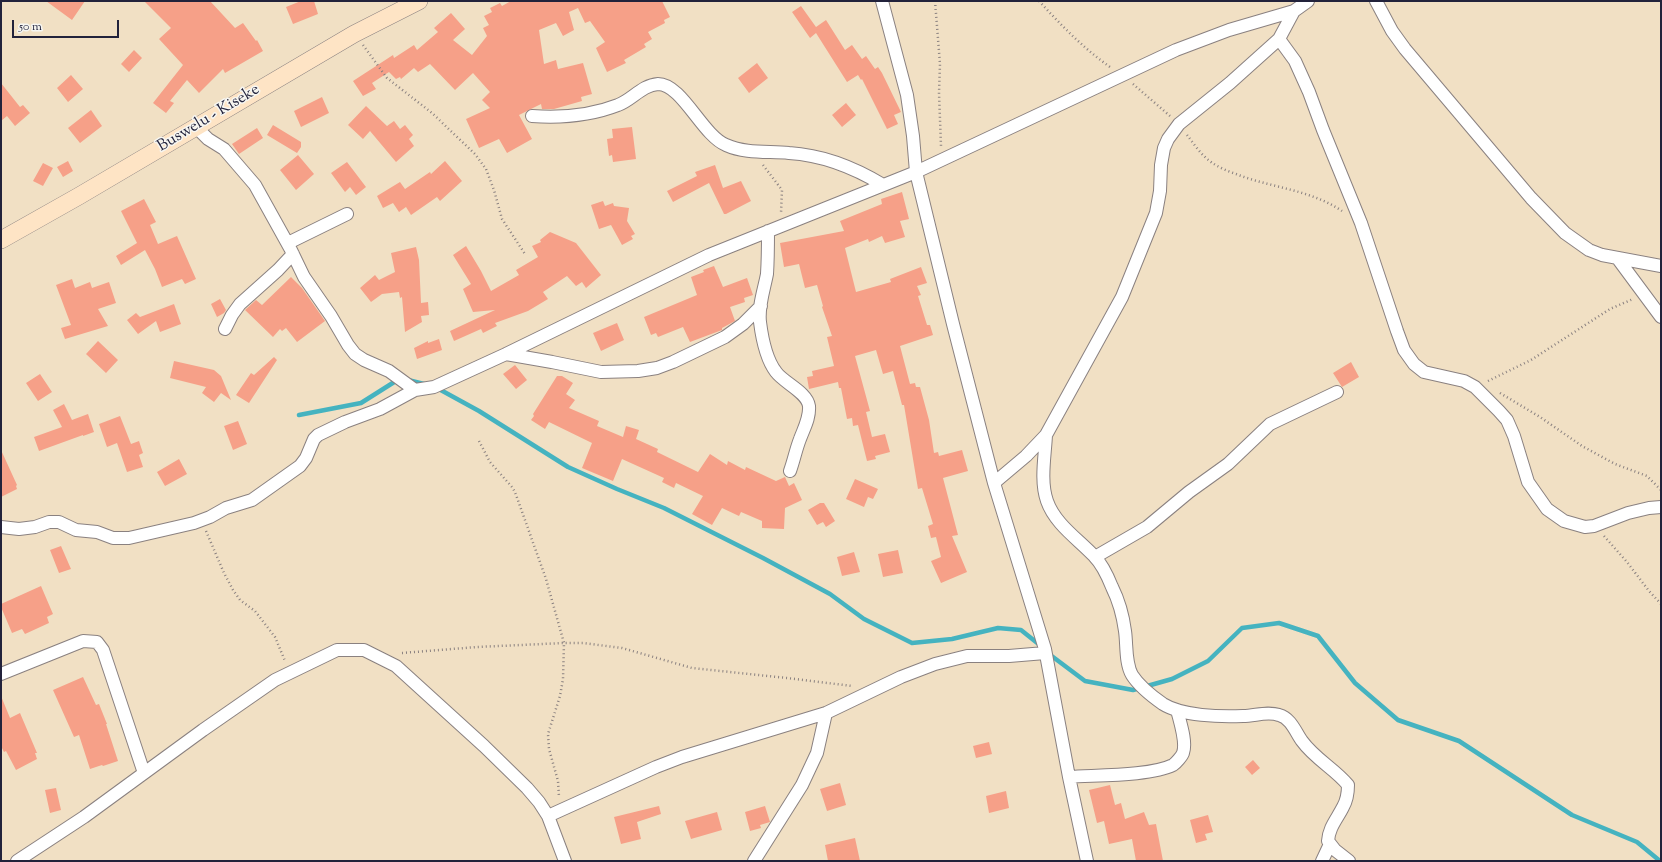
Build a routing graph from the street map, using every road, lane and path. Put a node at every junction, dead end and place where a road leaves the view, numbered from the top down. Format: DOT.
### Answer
graph roads {
  1 [pos="419,1"];
  2 [pos="882,1"];
  3 [pos="935,1"];
  4 [pos="1039,1"];
  5 [pos="1308,1"];
  6 [pos="1376,1"];
  7 [pos="1294,11"];
  8 [pos="354,34"];
  9 [pos="1279,39"];
  10 [pos="1123,75"];
  11 [pos="532,116"];
  12 [pos="1179,124"];
  13 [pos="196,127"];
  14 [pos="751,152"];
  15 [pos="942,160"];
  16 [pos="916,172"];
  17 [pos="883,185"];
  18 [pos="347,214"];
  19 [pos="1361,222"];
  20 [pos="782,226"];
  21 [pos="768,231"];
  22 [pos="1,240"];
  23 [pos="291,248"];
  24 [pos="524,254"];
  25 [pos="1618,259"];
  26 [pos="1661,266"];
  27 [pos="1644,294"];
  28 [pos="760,306"];
  29 [pos="1661,317"];
  30 [pos="225,329"];
  31 [pos="506,354"];
  32 [pos="1475,387"];
  33 [pos="415,390"];
  34 [pos="1337,392"];
  35 [pos="1046,435"];
  36 [pos="479,441"];
  37 [pos="790,471"];
  38 [pos="994,483"];
  39 [pos="1661,490"];
  40 [pos="1661,507"];
  41 [pos="201,520"];
  42 [pos="1594,526"];
  43 [pos="1,527"];
  44 [pos="1095,557"];
  45 [pos="1661,604"];
  46 [pos="564,643"];
  47 [pos="1046,656"];
  48 [pos="377,657"];
  49 [pos="289,673"];
  50 [pos="1,674"];
  51 [pos="880,688"];
  52 [pos="1177,710"];
  53 [pos="826,713"];
  54 [pos="144,773"];
  55 [pos="1069,778"];
  56 [pos="564,809"];
  57 [pos="548,816"];
  58 [pos="1330,844"];
  59 [pos="17,861"];
  60 [pos="565,861"];
  61 [pos="754,861"];
  62 [pos="1087,861"];
  63 [pos="1322,861"];
  64 [pos="1349,861"];
  1 -- 8 [label="main road, Buswelu - Kiseke"];
  2 -- 16 [label="street"];
  3 -- 15 [label="path"];
  4 -- 10 [label="path"];
  5 -- 7 [label="street"];
  6 -- 25 [label="street"];
  7 -- 9 [label="street"];
  7 -- 10 [label="street"];
  8 -- 13 [label="main road, Buswelu - Kiseke"];
  8 -- 24 [label="path"];
  9 -- 12 [label="street"];
  9 -- 19 [label="street"];
  10 -- 12 [label="path"];
  10 -- 15 [label="street"];
  11 -- 14 [label="street"];
  12 -- 19 [label="path"];
  12 -- 35 [label="street"];
  13 -- 22 [label="main road, Buswelu - Kiseke"];
  13 -- 23 [label="street"];
  14 -- 17 [label="street"];
  14 -- 20 [label="path"];
  15 -- 16 [label="street"];
  16 -- 17 [label="street"];
  16 -- 38 [label="street"];
  17 -- 20 [label="street"];
  18 -- 23 [label="street"];
  19 -- 32 [label="street"];
  20 -- 21 [label="street"];
  21 -- 28 [label="street"];
  21 -- 31 [label="street"];
  23 -- 30 [label="street"];
  23 -- 33 [label="street"];
  25 -- 26 [label="street"];
  25 -- 27 [label="street"];
  27 -- 29 [label="street"];
  27 -- 32 [label="path"];
  28 -- 31 [label="street"];
  28 -- 37 [label="street"];
  31 -- 33 [label="street"];
  32 -- 39 [label="path"];
  32 -- 42 [label="street"];
  33 -- 41 [label="street"];
  34 -- 44 [label="street"];
  35 -- 38 [label="street"];
  35 -- 44 [label="street"];
  36 -- 46 [label="path"];
  38 -- 47 [label="street"];
  40 -- 42 [label="street"];
  41 -- 43 [label="street"];
  41 -- 49 [label="path"];
  42 -- 45 [label="path"];
  44 -- 52 [label="street"];
  46 -- 48 [label="path"];
  46 -- 51 [label="path"];
  46 -- 56 [label="path"];
  47 -- 51 [label="street"];
  47 -- 55 [label="street"];
  48 -- 49 [label="street"];
  48 -- 57 [label="street"];
  49 -- 54 [label="street"];
  50 -- 54 [label="street"];
  51 -- 53 [label="street"];
  52 -- 55 [label="street"];
  52 -- 58 [label="street"];
  53 -- 56 [label="street"];
  53 -- 61 [label="street"];
  54 -- 59 [label="street"];
  55 -- 62 [label="street"];
  56 -- 57 [label="street"];
  57 -- 60 [label="street"];
  58 -- 63 [label="street"];
  58 -- 64 [label="street"];
}
